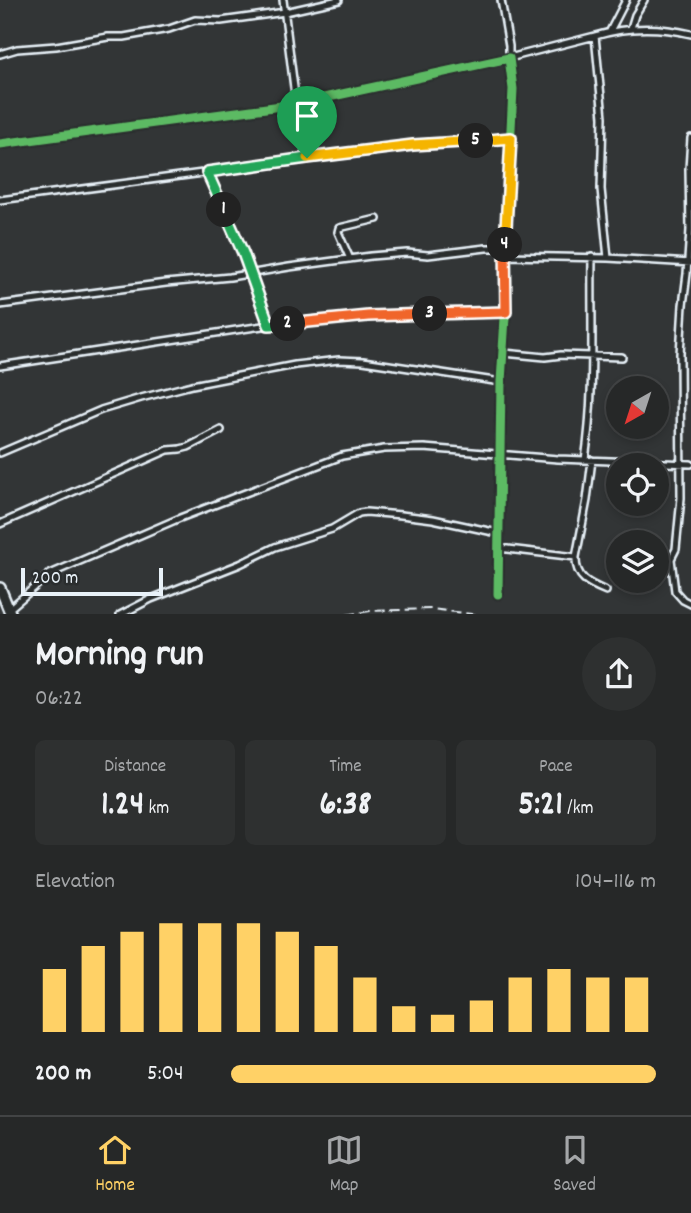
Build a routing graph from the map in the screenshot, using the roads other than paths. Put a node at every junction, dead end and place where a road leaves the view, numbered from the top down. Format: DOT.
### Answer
graph roads {
  1 [pos="283,0"];
  2 [pos="339,0"];
  3 [pos="501,0"];
  4 [pos="626,0"];
  5 [pos="644,0"];
  6 [pos="285,12"];
  7 [pos="631,28"];
  8 [pos="610,31"];
  9 [pos="691,34"];
  10 [pos="595,36"];
  11 [pos="0,54"];
  12 [pos="509,58"];
  13 [pos="296,104"];
  14 [pos="511,138"];
  15 [pos="691,138"];
  16 [pos="0,144"];
  17 [pos="307,158"];
  18 [pos="207,172"];
  19 [pos="0,200"];
  20 [pos="377,219"];
  21 [pos="505,248"];
  22 [pos="505,256"];
  23 [pos="592,257"];
  24 [pos="608,258"];
  25 [pos="350,259"];
  26 [pos="689,263"];
  27 [pos="251,274"];
  28 [pos="0,305"];
  29 [pos="506,312"];
  30 [pos="269,325"];
  31 [pos="504,353"];
  32 [pos="591,356"];
  33 [pos="622,357"];
  34 [pos="0,366"];
  35 [pos="501,382"];
  36 [pos="220,430"];
  37 [pos="0,453"];
  38 [pos="500,454"];
  39 [pos="588,460"];
  40 [pos="681,463"];
  41 [pos="691,464"];
  42 [pos="0,524"];
  43 [pos="498,533"];
  44 [pos="499,548"];
  45 [pos="576,557"];
  46 [pos="0,588"];
  47 [pos="606,591"];
  48 [pos="498,594"];
  49 [pos="691,604"];
  50 [pos="10,612"];
  51 [pos="120,614"];
  1 -- 6 [label="street"];
  2 -- 6 [label="street"];
  3 -- 12 [label="street"];
  4 -- 8 [label="street"];
  5 -- 7 [label="street"];
  6 -- 11 [label="street"];
  6 -- 13 [label="street"];
  7 -- 8 [label="street"];
  7 -- 9 [label="street"];
  8 -- 10 [label="street"];
  10 -- 12 [label="street"];
  10 -- 24 [label="street"];
  12 -- 13 [label="street"];
  12 -- 14 [label="street"];
  13 -- 16 [label="street"];
  13 -- 17 [label="street"];
  14 -- 17 [label="street"];
  14 -- 21 [label="street"];
  15 -- 26 [label="street"];
  17 -- 18 [label="street"];
  18 -- 19 [label="street"];
  18 -- 27 [label="street"];
  20 -- 25 [label="street"];
  21 -- 22 [label="street"];
  21 -- 25 [label="street"];
  22 -- 23 [label="street"];
  22 -- 29 [label="street"];
  23 -- 24 [label="street"];
  23 -- 32 [label="street"];
  24 -- 26 [label="street"];
  25 -- 27 [label="street"];
  26 -- 40 [label="street"];
  27 -- 28 [label="street"];
  27 -- 30 [label="street"];
  29 -- 30 [label="street"];
  29 -- 31 [label="street"];
  30 -- 34 [label="street"];
  31 -- 32 [label="street"];
  31 -- 35 [label="street"];
  32 -- 33 [label="street"];
  32 -- 39 [label="street"];
  35 -- 37 [label="street"];
  35 -- 38 [label="street"];
  36 -- 42 [label="street"];
  38 -- 39 [label="street"];
  38 -- 43 [label="street"];
  38 -- 50 [label="street"];
  39 -- 40 [label="street"];
  39 -- 45 [label="street"];
  40 -- 41 [label="street"];
  40 -- 49 [label="street"];
  43 -- 44 [label="street"];
  43 -- 51 [label="street"];
  44 -- 45 [label="street"];
  44 -- 48 [label="street"];
  45 -- 47 [label="street"];
  46 -- 50 [label="main road"];
}
